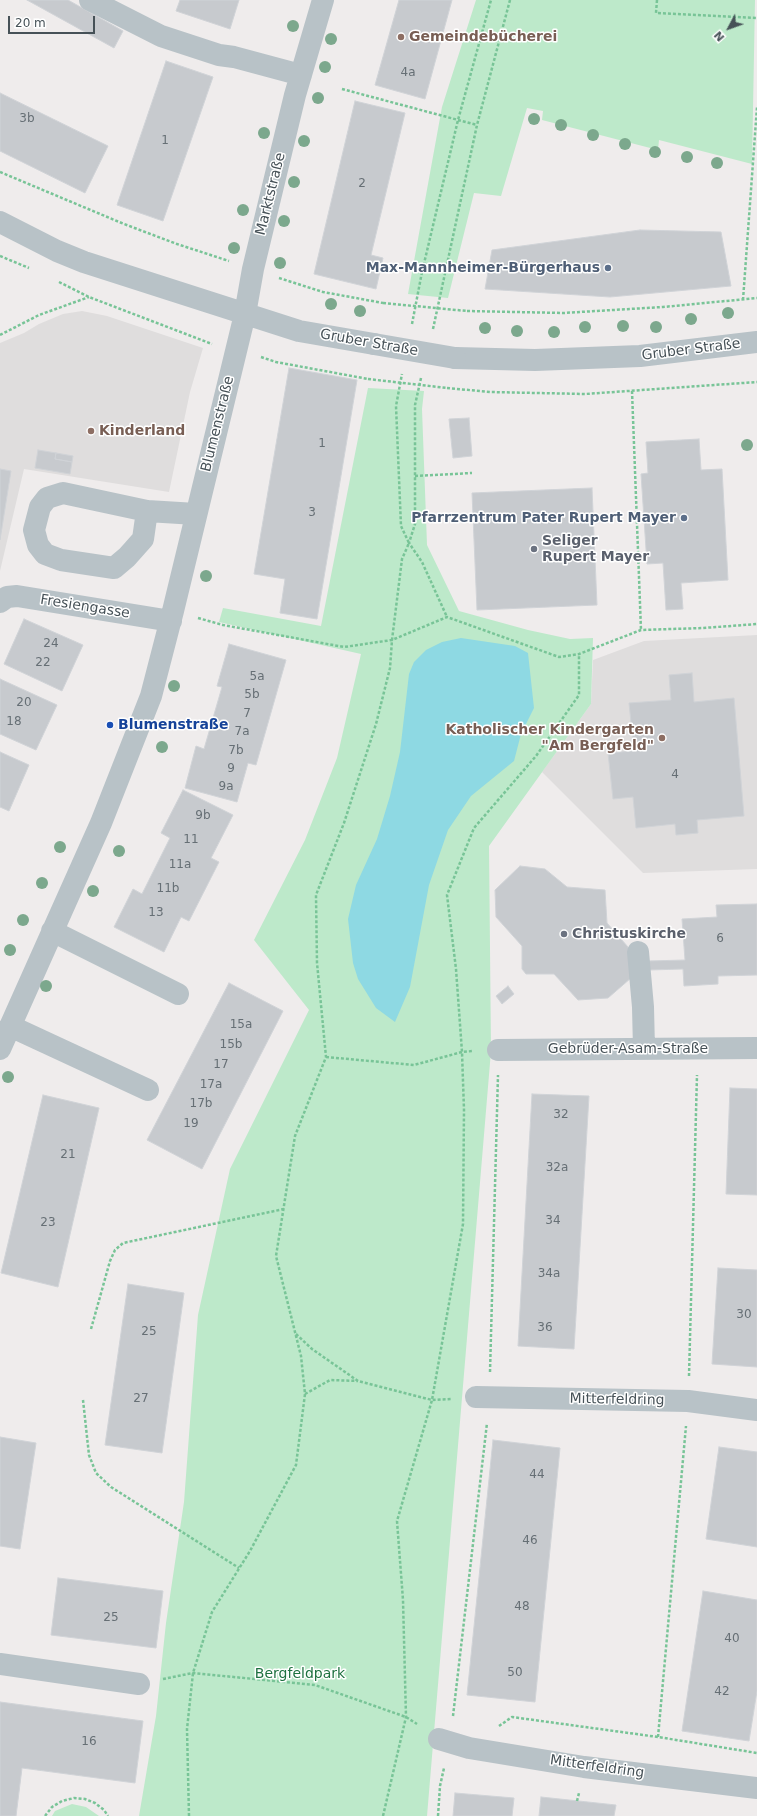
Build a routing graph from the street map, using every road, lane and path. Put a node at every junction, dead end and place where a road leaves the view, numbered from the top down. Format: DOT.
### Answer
graph roads {
  1 [pos="90,0"];
  2 [pos="323,0"];
  3 [pos="491,0"];
  4 [pos="510,0"];
  5 [pos="657,0"];
  6 [pos="757,18"];
  7 [pos="302,75"];
  8 [pos="342,89"];
  9 [pos="757,107"];
  10 [pos="458,120"];
  11 [pos="477,125"];
  12 [pos="0,172"];
  13 [pos="0,222"];
  14 [pos="0,256"];
  15 [pos="253,269"];
  16 [pos="36,272"];
  17 [pos="57,281"];
  18 [pos="90,297"];
  19 [pos="757,298"];
  20 [pos="743,300"];
  21 [pos="245,314"];
  22 [pos="410,331"];
  23 [pos="432,331"];
  24 [pos="0,335"];
  25 [pos="757,342"];
  26 [pos="236,350"];
  27 [pos="276,362"];
  28 [pos="403,369"];
  29 [pos="422,375"];
  30 [pos="757,382"];
  31 [pos="632,391"];
  32 [pos="472,473"];
  33 [pos="415,476"];
  34 [pos="147,511"];
  35 [pos="196,514"];
  36 [pos="409,543"];
  37 [pos="0,602"];
  38 [pos="172,616"];
  39 [pos="447,617"];
  40 [pos="757,624"];
  41 [pos="641,630"];
  42 [pos="392,640"];
  43 [pos="579,654"];
  44 [pos="52,931"];
  45 [pos="638,952"];
  46 [pos="178,994"];
  47 [pos="10,1026"];
  48 [pos="0,1047"];
  49 [pos="757,1048"];
  50 [pos="644,1049"];
  51 [pos="498,1050"];
  52 [pos="462,1052"];
  53 [pos="326,1057"];
  54 [pos="148,1090"];
  55 [pos="284,1209"];
  56 [pos="91,1329"];
  57 [pos="296,1334"];
  58 [pos="358,1381"];
  59 [pos="305,1394"];
  60 [pos="483,1397"];
  61 [pos="83,1400"];
  62 [pos="432,1400"];
  63 [pos="757,1410"];
  64 [pos="239,1568"];
  65 [pos="0,1664"];
  66 [pos="193,1673"];
  67 [pos="139,1684"];
  68 [pos="406,1717"];
  69 [pos="453,1742"];
  70 [pos="757,1753"];
  71 [pos="757,1788"];
  72 [pos="45,1816"];
  73 [pos="108,1816"];
  74 [pos="189,1816"];
  75 [pos="382,1816"];
  76 [pos="438,1816"];
  1 -- 7 [label="street"];
  2 -- 7 [label="street, Marktstraße"];
  3 -- 10 [label="path"];
  4 -- 11 [label="path"];
  5 -- 6 [label="path"];
  7 -- 15 [label="street, Marktstraße"];
  8 -- 10 [label="path"];
  9 -- 20 [label="path"];
  10 -- 11 [label="path"];
  10 -- 22 [label="path"];
  11 -- 23 [label="path"];
  12 -- 15 [label="path"];
  13 -- 21 [label="street, Gruber Straße"];
  14 -- 16 [label="path"];
  15 -- 20 [label="path, bridge"];
  15 -- 21 [label="street, Marktstraße"];
  17 -- 18 [label="path"];
  18 -- 24 [label="path"];
  18 -- 26 [label="path"];
  19 -- 20 [label="path"];
  21 -- 25 [label="street, Gruber Straße, bridge"];
  21 -- 26 [label="street, Blumenstraße"];
  26 -- 35 [label="street, Blumenstraße"];
  27 -- 31 [label="path, bridge"];
  28 -- 36 [label="path"];
  29 -- 33 [label="path"];
  30 -- 31 [label="path"];
  31 -- 41 [label="path"];
  32 -- 33 [label="path"];
  33 -- 36 [label="path"];
  34 -- 34 [label="street"];
  34 -- 35 [label="street"];
  35 -- 38 [label="street, Blumenstraße"];
  36 -- 39 [label="path"];
  36 -- 42 [label="path"];
  37 -- 38 [label="street, Fresiengasse"];
  38 -- 42 [label="path"];
  38 -- 44 [label="street, Blumenstraße"];
  39 -- 42 [label="path"];
  39 -- 43 [label="path"];
  40 -- 41 [label="path"];
  41 -- 43 [label="path"];
  42 -- 53 [label="path"];
  43 -- 52 [label="path"];
  44 -- 46 [label="street"];
  44 -- 47 [label="street, Blumenstraße"];
  45 -- 50 [label="street"];
  47 -- 48 [label="street, Blumenstraße"];
  47 -- 54 [label="street"];
  49 -- 50 [label="street, Gebrüder-Asam-Straße"];
  50 -- 51 [label="street, Gebrüder-Asam-Straße"];
  51 -- 60 [label="path"];
  52 -- 53 [label="path"];
  52 -- 62 [label="path"];
  53 -- 55 [label="path"];
  55 -- 56 [label="path"];
  55 -- 57 [label="path"];
  57 -- 58 [label="path"];
  57 -- 59 [label="path"];
  58 -- 59 [label="path"];
  58 -- 62 [label="path"];
  59 -- 64 [label="path"];
  60 -- 62 [label="path"];
  60 -- 63 [label="street, Mitterfeldring"];
  60 -- 69 [label="path"];
  61 -- 64 [label="path"];
  62 -- 68 [label="path"];
  64 -- 66 [label="path"];
  65 -- 67 [label="street"];
  66 -- 67 [label="path"];
  66 -- 68 [label="path"];
  66 -- 74 [label="path"];
  68 -- 69 [label="path"];
  68 -- 75 [label="path"];
  69 -- 70 [label="path"];
  69 -- 71 [label="street, Mitterfeldring"];
  69 -- 76 [label="path"];
  72 -- 73 [label="path"];
}
